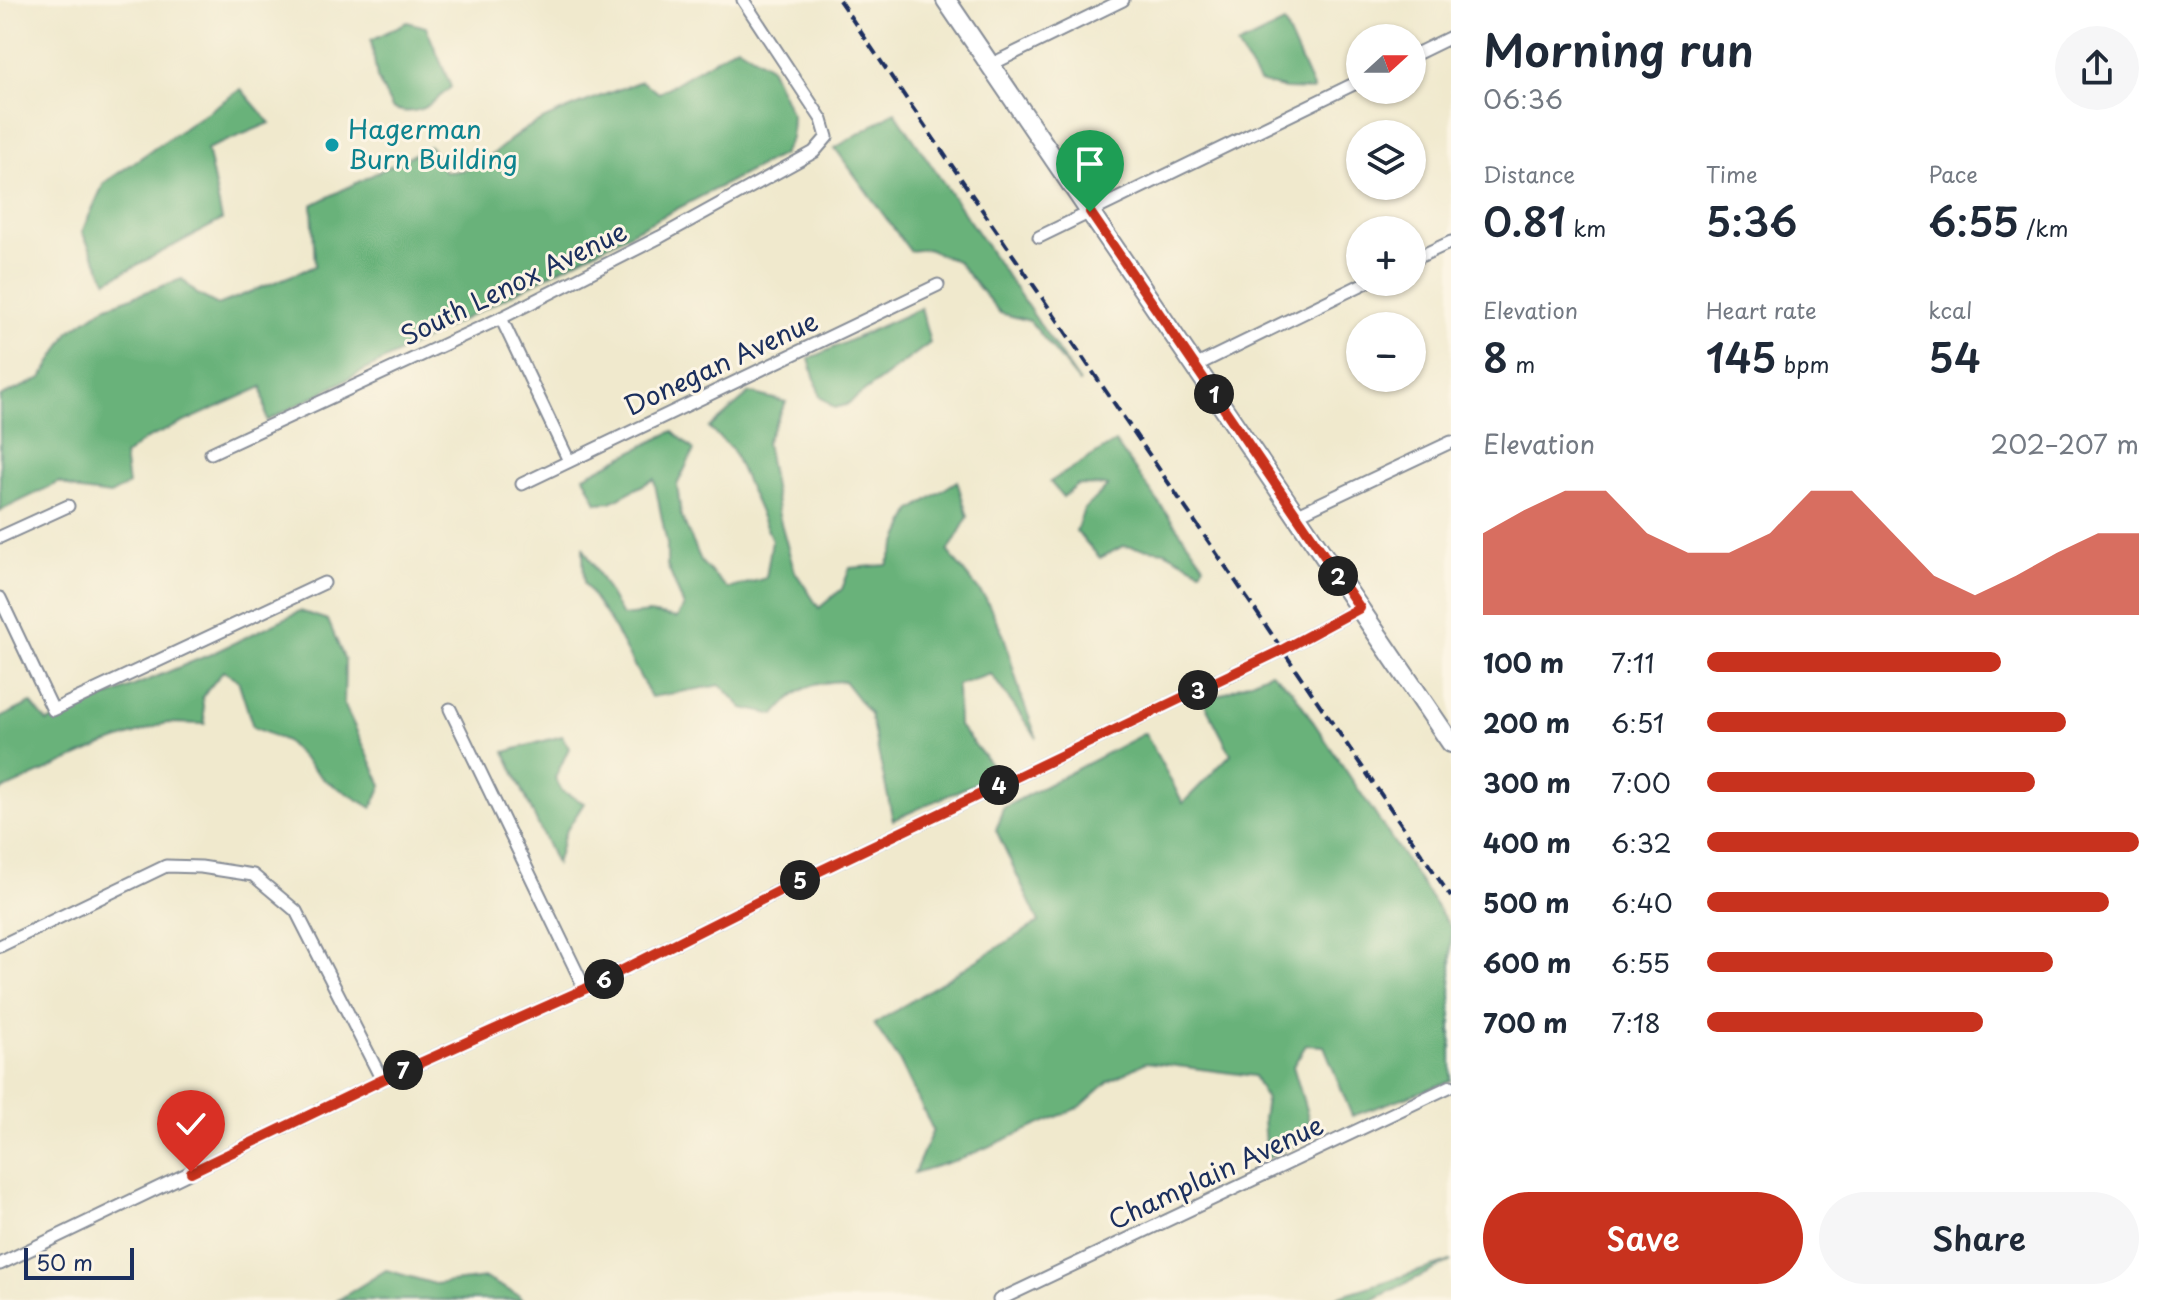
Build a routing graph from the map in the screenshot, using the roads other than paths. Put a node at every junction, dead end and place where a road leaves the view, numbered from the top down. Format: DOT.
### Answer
graph roads {
  1 [pos="743,0"];
  2 [pos="946,0"];
  3 [pos="1123,0"];
  4 [pos="1451,37"];
  5 [pos="1426,49"];
  6 [pos="990,65"];
  7 [pos="1346,88"];
  8 [pos="1090,212"];
  9 [pos="1039,237"];
  10 [pos="1451,242"];
  11 [pos="1426,254"];
  12 [pos="938,285"];
  13 [pos="1346,292"];
  14 [pos="501,318"];
  15 [pos="1195,366"];
  16 [pos="1451,442"];
  17 [pos="211,453"];
  18 [pos="569,461"];
  19 [pos="522,484"];
  20 [pos="68,506"];
  21 [pos="1296,515"];
  22 [pos="0,537"];
  23 [pos="324,583"];
  24 [pos="0,598"];
  25 [pos="1360,608"];
  26 [pos="450,709"];
  27 [pos="1451,743"];
  28 [pos="0,946"];
  29 [pos="585,989"];
  30 [pos="382,1080"];
  31 [pos="1451,1086"];
  32 [pos="0,1264"];
  33 [pos="999,1300"];
  1 -- 14 [label="street, South Lenox Avenue"];
  2 -- 6 [label="main road"];
  3 -- 6 [label="street"];
  4 -- 5 [label="street"];
  6 -- 8 [label="main road"];
  7 -- 8 [label="street"];
  8 -- 9 [label="street"];
  8 -- 15 [label="main road"];
  10 -- 11 [label="street"];
  12 -- 18 [label="street, Donegan Avenue"];
  13 -- 15 [label="street"];
  14 -- 17 [label="street, South Lenox Avenue"];
  14 -- 18 [label="street"];
  15 -- 21 [label="main road"];
  16 -- 21 [label="street"];
  18 -- 19 [label="street, Donegan Avenue"];
  20 -- 22 [label="street"];
  21 -- 25 [label="main road"];
  23 -- 24 [label="street"];
  25 -- 27 [label="main road"];
  25 -- 29 [label="street"];
  26 -- 29 [label="street"];
  28 -- 30 [label="street"];
  29 -- 30 [label="street"];
  30 -- 32 [label="street"];
  31 -- 33 [label="street, Champlain Avenue"];
}
